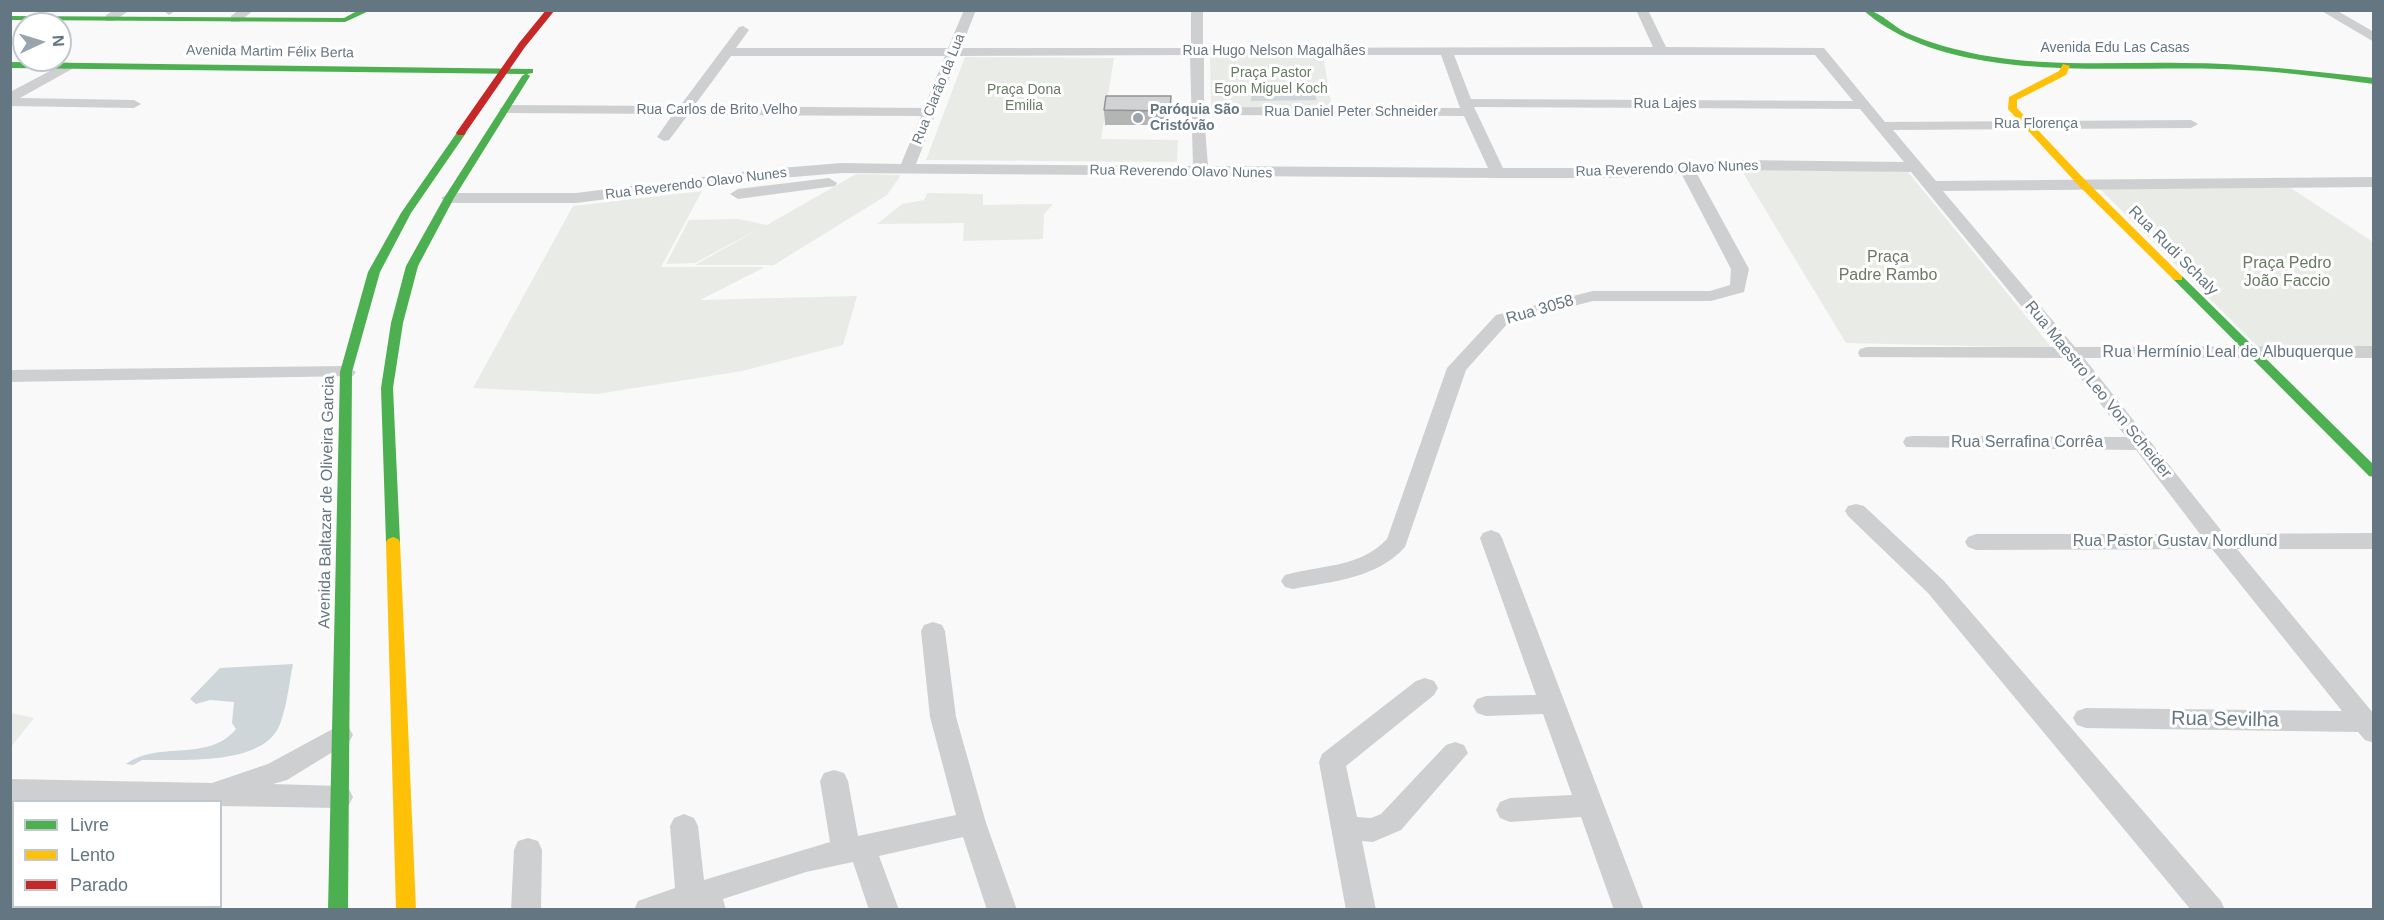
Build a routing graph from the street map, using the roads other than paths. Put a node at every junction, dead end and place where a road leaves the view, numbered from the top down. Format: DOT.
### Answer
graph roads {
  1 [pos="124,10"];
  2 [pos="248,10"];
  3 [pos="367,10"];
  4 [pos="551,10"];
  5 [pos="970,10"];
  6 [pos="1197,10"];
  7 [pos="1642,10"];
  8 [pos="1867,10"];
  9 [pos="1888,10"];
  10 [pos="2326,10"];
  11 [pos="72,18"];
  12 [pos="110,18"];
  13 [pos="235,19"];
  14 [pos="743,30"];
  15 [pos="2373,38"];
  16 [pos="1446,50"];
  17 [pos="1661,51"];
  18 [pos="1819,51"];
  19 [pos="729,52"];
  20 [pos="954,52"];
  21 [pos="1197,52"];
  22 [pos="2063,62"];
  23 [pos="2242,63"];
  24 [pos="72,66"];
  25 [pos="57,72"];
  26 [pos="503,72"];
  27 [pos="2373,74"];
  28 [pos="2373,81"];
  29 [pos="10,100"];
  30 [pos="134,104"];
  31 [pos="1865,105"];
  32 [pos="1467,108"];
  33 [pos="506,109"];
  34 [pos="685,110"];
  35 [pos="1197,111"];
  36 [pos="929,112"];
  37 [pos="2025,124"];
  38 [pos="2191,124"];
  39 [pos="1882,126"];
  40 [pos="664,137"];
  41 [pos="1915,166"];
  42 [pos="907,168"];
  43 [pos="1688,170"];
  44 [pos="1201,172"];
  45 [pos="1498,173"];
  46 [pos="2373,182"];
  47 [pos="829,183"];
  48 [pos="2084,185"];
  49 [pos="1931,186"];
  50 [pos="738,194"];
  51 [pos="449,198"];
  52 [pos="2373,352"];
  53 [pos="1867,353"];
  54 [pos="2252,353"];
  55 [pos="2071,354"];
  56 [pos="346,372"];
  57 [pos="10,376"];
  58 [pos="1913,442"];
  59 [pos="2141,444"];
  60 [pos="2373,473"];
  61 [pos="1856,511"];
  62 [pos="1491,538"];
  63 [pos="2373,541"];
  64 [pos="1976,542"];
  65 [pos="2218,542"];
  66 [pos="1293,581"];
  67 [pos="933,631"];
  68 [pos="1425,688"];
  69 [pos="1553,704"];
  70 [pos="1486,706"];
  71 [pos="2086,718"];
  72 [pos="2369,727"];
  73 [pos="340,735"];
  74 [pos="1455,753"];
  75 [pos="834,781"];
  76 [pos="10,790"];
  77 [pos="206,795"];
  78 [pos="339,796"];
  79 [pos="1590,805"];
  80 [pos="1510,810"];
  81 [pos="972,823"];
  82 [pos="684,826"];
  83 [pos="1345,828"];
  84 [pos="854,849"];
  85 [pos="528,850"];
  86 [pos="703,899"];
  87 [pos="338,909"];
  88 [pos="406,909"];
  89 [pos="526,909"];
  90 [pos="649,909"];
  91 [pos="884,909"];
  92 [pos="1002,909"];
  93 [pos="1360,909"];
  94 [pos="1629,909"];
  95 [pos="2210,909"];
  1 -- 12 [label="street"];
  2 -- 13 [label="street"];
  3 -- 13 [label="main road"];
  4 -- 26 [label="main road, Avenida Baltazar de Oliveira Garcia"];
  5 -- 20 [label="street, Rua Clarão da Lua"];
  6 -- 21 [label="street"];
  7 -- 17 [label="street"];
  8 -- 22 [label="main road, Avenida Edu Las Casas"];
  9 -- 22 [label="main road, Avenida Edu Las Casas"];
  10 -- 15 [label="street"];
  11 -- 12 [label="main road"];
  12 -- 13 [label="main road"];
  14 -- 19 [label="street"];
  16 -- 17 [label="street, Rua Hugo Nelson Magalhães"];
  16 -- 21 [label="street, Rua Hugo Nelson Magalhães"];
  16 -- 32 [label="street"];
  17 -- 18 [label="street, Rua Hugo Nelson Magalhães"];
  18 -- 31 [label="street, Rua Maestro Leo Von Scheider"];
  19 -- 20 [label="street, Rua Hugo Nelson Magalhães"];
  19 -- 34 [label="street"];
  20 -- 21 [label="street, Rua Hugo Nelson Magalhães"];
  20 -- 36 [label="street, Rua Clarão da Lua"];
  21 -- 35 [label="street"];
  22 -- 23 [label="main road, Avenida Edu Las Casas"];
  22 -- 37 [label="main road, Rua Rudi Schaly"];
  23 -- 27 [label="main road, Avenida Edu Las Casas"];
  23 -- 28 [label="main road, Avenida Edu Las Casas"];
  24 -- 26 [label="main road, Avenida Martim Félix Berta"];
  25 -- 29 [label="street"];
  26 -- 33 [label="main road, Avenida Martim Félix Berta"];
  26 -- 56 [label="main road, Avenida Baltazar de Oliveira Garcia"];
  29 -- 30 [label="street"];
  31 -- 32 [label="street, Rua Lajes"];
  31 -- 39 [label="street, Rua Maestro Leo Von Scheider"];
  32 -- 35 [label="street, Rua Daniel Peter Schneider"];
  32 -- 45 [label="street"];
  33 -- 34 [label="street, Rua Carlos de Brito Velho"];
  33 -- 51 [label="main road"];
  34 -- 36 [label="street, Rua Carlos de Brito Velho"];
  34 -- 40 [label="street"];
  35 -- 44 [label="street"];
  36 -- 42 [label="street, Rua Clarão da Lua"];
  37 -- 38 [label="street, Rua Florença"];
  37 -- 39 [label="street, Rua Florença"];
  37 -- 48 [label="main road, Rua Rudi Schaly"];
  39 -- 41 [label="street, Rua Maestro Leo Von Scheider"];
  41 -- 43 [label="street, Rua Reverendo Olavo Nunes"];
  41 -- 49 [label="street, Rua Maestro Leo Von Scheider"];
  42 -- 44 [label="street, Rua Reverendo Olavo Nunes"];
  42 -- 51 [label="street, Rua Reverendo Olavo Nunes"];
  43 -- 45 [label="street, Rua Reverendo Olavo Nunes"];
  43 -- 66 [label="street, Rua 3058"];
  44 -- 45 [label="street, Rua Reverendo Olavo Nunes"];
  46 -- 48 [label="street"];
  47 -- 50 [label="street"];
  48 -- 49 [label="street"];
  48 -- 54 [label="main road, Rua Rudi Schaly"];
  49 -- 55 [label="street, Rua Maestro Leo Von Scheider"];
  51 -- 88 [label="main road"];
  52 -- 54 [label="street, Rua Hermínio Leal de Albuquerque"];
  53 -- 55 [label="street, Rua Hermínio Leal de Albuquerque"];
  54 -- 55 [label="street, Rua Hermínio Leal de Albuquerque"];
  54 -- 60 [label="main road, Rua Rudi Schaly"];
  55 -- 59 [label="street, Rua Maestro Leo Von Scheider"];
  56 -- 57 [label="street"];
  56 -- 73 [label="main road, Avenida Baltazar de Oliveira Garcia"];
  58 -- 59 [label="street, Rua Serrafina Corrêa"];
  59 -- 65 [label="street, Rua Maestro Leo Von Scheider"];
  61 -- 95 [label="street"];
  62 -- 69 [label="street"];
  63 -- 65 [label="street, Rua Pastor Gustav Nordlund"];
  64 -- 65 [label="street, Rua Pastor Gustav Nordlund"];
  65 -- 72 [label="street, Rua Maestro Leo Von Scheider"];
  67 -- 81 [label="street"];
  68 -- 83 [label="street"];
  69 -- 70 [label="street"];
  69 -- 79 [label="street"];
  71 -- 72 [label="street, Rua Sevilha"];
  73 -- 77 [label="street"];
  73 -- 78 [label="main road, Avenida Baltazar de Oliveira Garcia"];
  74 -- 83 [label="street"];
  75 -- 84 [label="street"];
  76 -- 77 [label="street"];
  77 -- 78 [label="street"];
  78 -- 87 [label="main road, Avenida Baltazar de Oliveira Garcia"];
  79 -- 80 [label="street"];
  79 -- 94 [label="street"];
  81 -- 84 [label="street"];
  81 -- 92 [label="street"];
  82 -- 86 [label="street"];
  83 -- 93 [label="street"];
  84 -- 86 [label="street"];
  84 -- 91 [label="street"];
  85 -- 89 [label="street"];
  86 -- 90 [label="street"];
}
